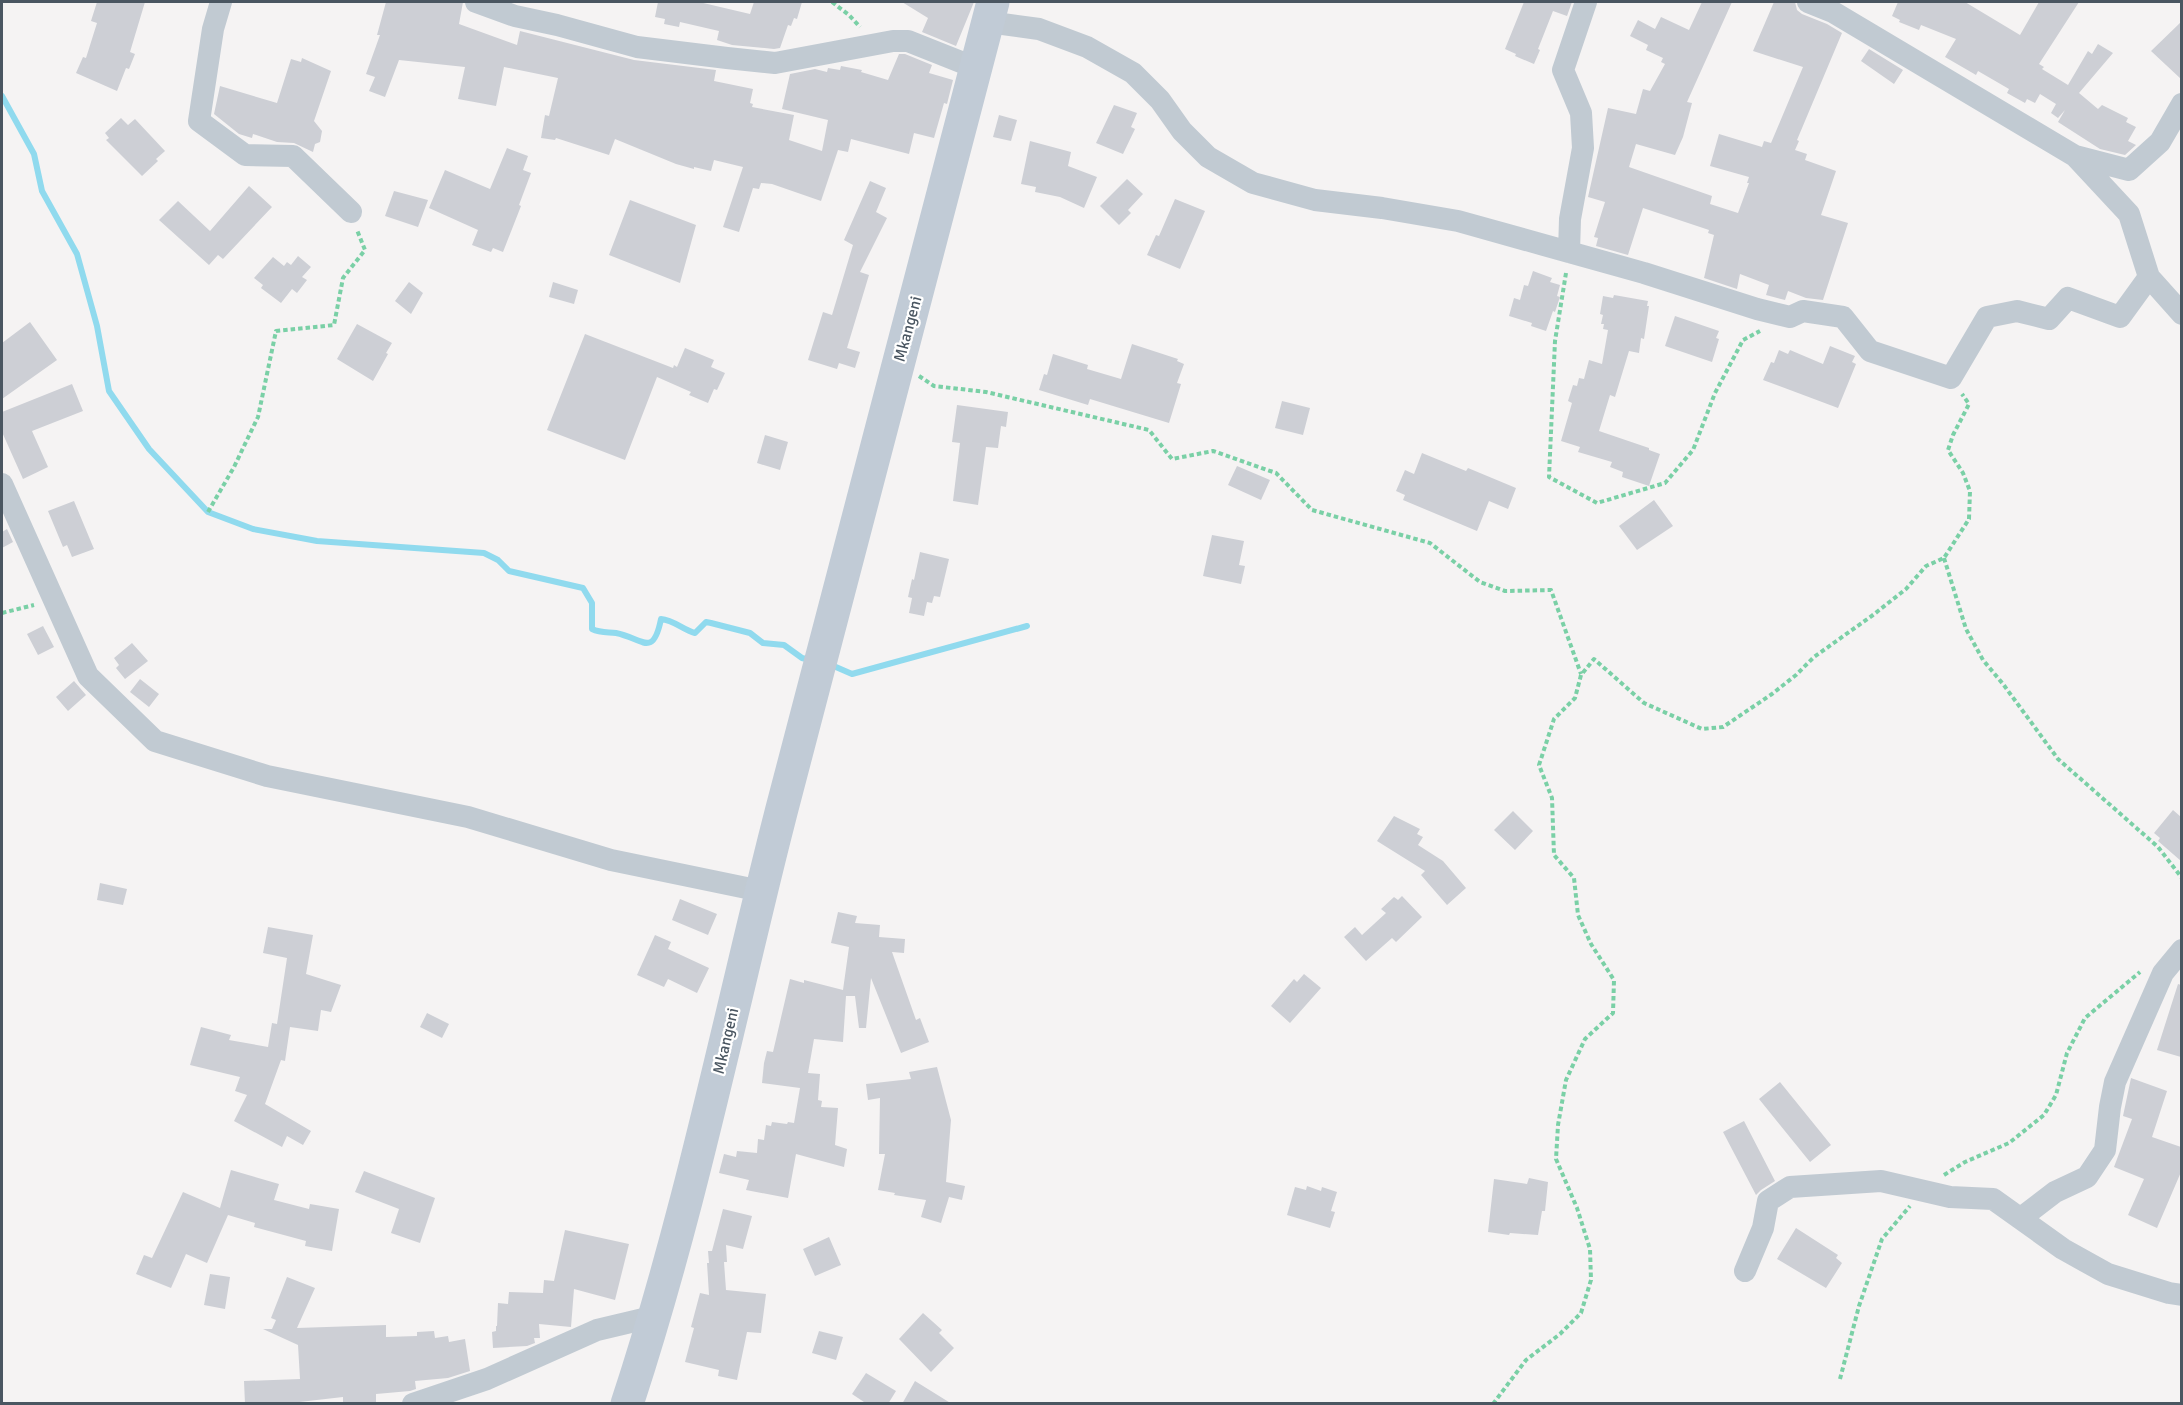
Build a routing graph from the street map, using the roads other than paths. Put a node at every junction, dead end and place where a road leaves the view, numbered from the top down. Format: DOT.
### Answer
graph roads {
  1 [pos="221,2"];
  2 [pos="476,2"];
  3 [pos="1586,2"];
  4 [pos="1808,2"];
  5 [pos="991,12"];
  6 [pos="976,68"];
  7 [pos="2181,104"];
  8 [pos="2075,156"];
  9 [pos="351,212"];
  10 [pos="1569,252"];
  11 [pos="2149,277"];
  12 [pos="2181,314"];
  13 [pos="2,484"];
  14 [pos="762,891"];
  15 [pos="2177,956"];
  16 [pos="2021,1218"];
  17 [pos="1745,1271"];
  18 [pos="2181,1294"];
  19 [pos="656,1316"];
  20 [pos="413,1404"];
  21 [pos="627,1404"];
  1 -- 9 [label="street"];
  2 -- 6 [label="street"];
  3 -- 10 [label="street"];
  4 -- 8 [label="street"];
  5 -- 6 [label="street, Mkangeni"];
  5 -- 10 [label="street"];
  6 -- 14 [label="street, Mkangeni"];
  7 -- 8 [label="street"];
  8 -- 11 [label="street"];
  10 -- 11 [label="street"];
  11 -- 12 [label="street"];
  13 -- 14 [label="street"];
  14 -- 19 [label="street, Mkangeni"];
  15 -- 16 [label="street"];
  16 -- 17 [label="street"];
  16 -- 18 [label="street"];
  19 -- 20 [label="street"];
  19 -- 21 [label="street, Mkangeni"];
}
